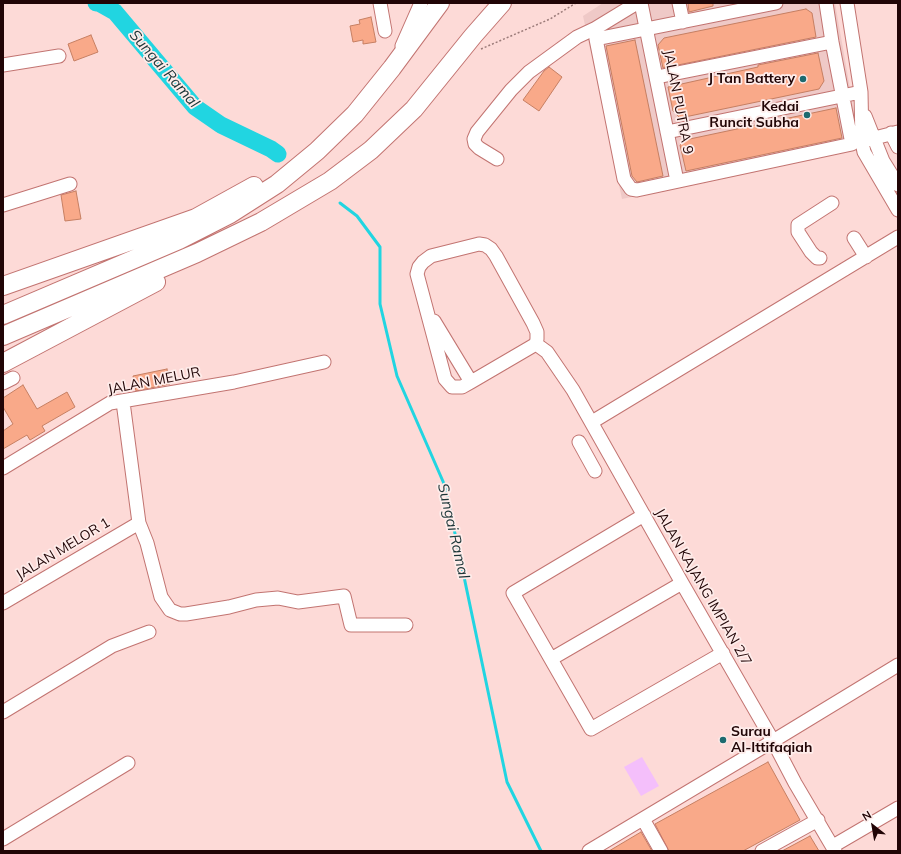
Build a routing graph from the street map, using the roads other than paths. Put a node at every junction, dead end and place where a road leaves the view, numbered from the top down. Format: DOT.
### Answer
graph roads {
  1 [pos="380,3"];
  2 [pos="420,3"];
  3 [pos="440,3"];
  4 [pos="502,3"];
  5 [pos="637,3"];
  6 [pos="641,3"];
  7 [pos="679,3"];
  8 [pos="776,3"];
  9 [pos="826,3"];
  10 [pos="847,3"];
  11 [pos="683,22"];
  12 [pos="647,29"];
  13 [pos="385,31"];
  14 [pos="596,33"];
  15 [pos="832,42"];
  16 [pos="59,56"];
  17 [pos="3,65"];
  18 [pos="392,68"];
  19 [pos="657,77"];
  20 [pos="862,92"];
  21 [pos="843,97"];
  22 [pos="354,114"];
  23 [pos="896,130"];
  24 [pos="667,132"];
  25 [pos="864,138"];
  26 [pos="898,147"];
  27 [pos="497,159"];
  28 [pos="677,181"];
  29 [pos="70,184"];
  30 [pos="898,185"];
  31 [pos="832,203"];
  32 [pos="3,205"];
  33 [pos="898,210"];
  34 [pos="854,238"];
  35 [pos="898,238"];
  36 [pos="866,257"];
  37 [pos="184,258"];
  38 [pos="820,258"];
  39 [pos="3,286"];
  40 [pos="427,309"];
  41 [pos="3,315"];
  42 [pos="3,336"];
  43 [pos="536,344"];
  44 [pos="324,362"];
  45 [pos="6,375"];
  46 [pos="471,382"];
  47 [pos="124,402"];
  48 [pos="592,422"];
  49 [pos="579,442"];
  50 [pos="606,447"];
  51 [pos="587,457"];
  52 [pos="3,468"];
  53 [pos="596,471"];
  54 [pos="644,515"];
  55 [pos="139,523"];
  56 [pos="682,584"];
  57 [pos="3,603"];
  58 [pos="406,624"];
  59 [pos="149,632"];
  60 [pos="723,653"];
  61 [pos="551,660"];
  62 [pos="898,665"];
  63 [pos="3,712"];
  64 [pos="773,741"];
  65 [pos="128,763"];
  66 [pos="898,808"];
  67 [pos="643,819"];
  68 [pos="818,820"];
  69 [pos="3,839"];
  70 [pos="834,849"];
  71 [pos="589,851"];
  72 [pos="661,851"];
  73 [pos="762,851"];
  1 -- 13 [label="street"];
  2 -- 18 [label="street"];
  3 -- 18 [label="highway"];
  4 -- 37 [label="highway"];
  5 -- 14 [label="street"];
  6 -- 12 [label="street, JALAN PUTRA 9"];
  7 -- 11 [label="street"];
  8 -- 11 [label="street"];
  9 -- 15 [label="street"];
  10 -- 20 [label="street"];
  11 -- 12 [label="street"];
  12 -- 14 [label="street"];
  12 -- 19 [label="street, JALAN PUTRA 9"];
  14 -- 27 [label="street"];
  14 -- 28 [label="street"];
  15 -- 19 [label="street"];
  15 -- 21 [label="street"];
  16 -- 17 [label="street"];
  18 -- 22 [label="highway"];
  19 -- 24 [label="street, JALAN PUTRA 9"];
  20 -- 21 [label="street"];
  20 -- 25 [label="street"];
  21 -- 24 [label="street"];
  21 -- 25 [label="street"];
  22 -- 39 [label="highway"];
  22 -- 41 [label="highway"];
  23 -- 25 [label="street"];
  23 -- 26 [label="street"];
  24 -- 28 [label="street, JALAN PUTRA 9"];
  25 -- 28 [label="street"];
  25 -- 30 [label="street"];
  25 -- 33 [label="street"];
  29 -- 32 [label="street"];
  31 -- 38 [label="street"];
  34 -- 36 [label="street"];
  35 -- 36 [label="street"];
  36 -- 48 [label="street"];
  37 -- 42 [label="highway"];
  37 -- 45 [label="highway"];
  40 -- 43 [label="street"];
  40 -- 46 [label="street"];
  40 -- 46 [label="street"];
  43 -- 46 [label="street"];
  43 -- 48 [label="street, JALAN KAJANG IMPIAN 2/7"];
  44 -- 47 [label="street, JALAN MELUR"];
  47 -- 52 [label="street, JALAN MELUR"];
  47 -- 55 [label="street"];
  48 -- 50 [label="street, JALAN KAJANG IMPIAN 2/7"];
  49 -- 51 [label="street"];
  50 -- 51 [label="street"];
  50 -- 54 [label="street, JALAN KAJANG IMPIAN 2/7"];
  51 -- 53 [label="street"];
  54 -- 56 [label="street, JALAN KAJANG IMPIAN 2/7"];
  54 -- 61 [label="street"];
  55 -- 57 [label="street, JALAN MELOR 1"];
  55 -- 58 [label="street"];
  56 -- 60 [label="street, JALAN KAJANG IMPIAN 2/7"];
  56 -- 61 [label="street"];
  59 -- 63 [label="street"];
  60 -- 61 [label="street"];
  60 -- 64 [label="street, JALAN KAJANG IMPIAN 2/7"];
  62 -- 64 [label="street"];
  64 -- 67 [label="street"];
  64 -- 68 [label="street, JALAN KAJANG IMPIAN 2/7"];
  65 -- 69 [label="street"];
  66 -- 70 [label="street"];
  67 -- 71 [label="street"];
  67 -- 72 [label="street"];
  68 -- 70 [label="street, JALAN KAJANG IMPIAN 2/7"];
  68 -- 73 [label="street"];
}
